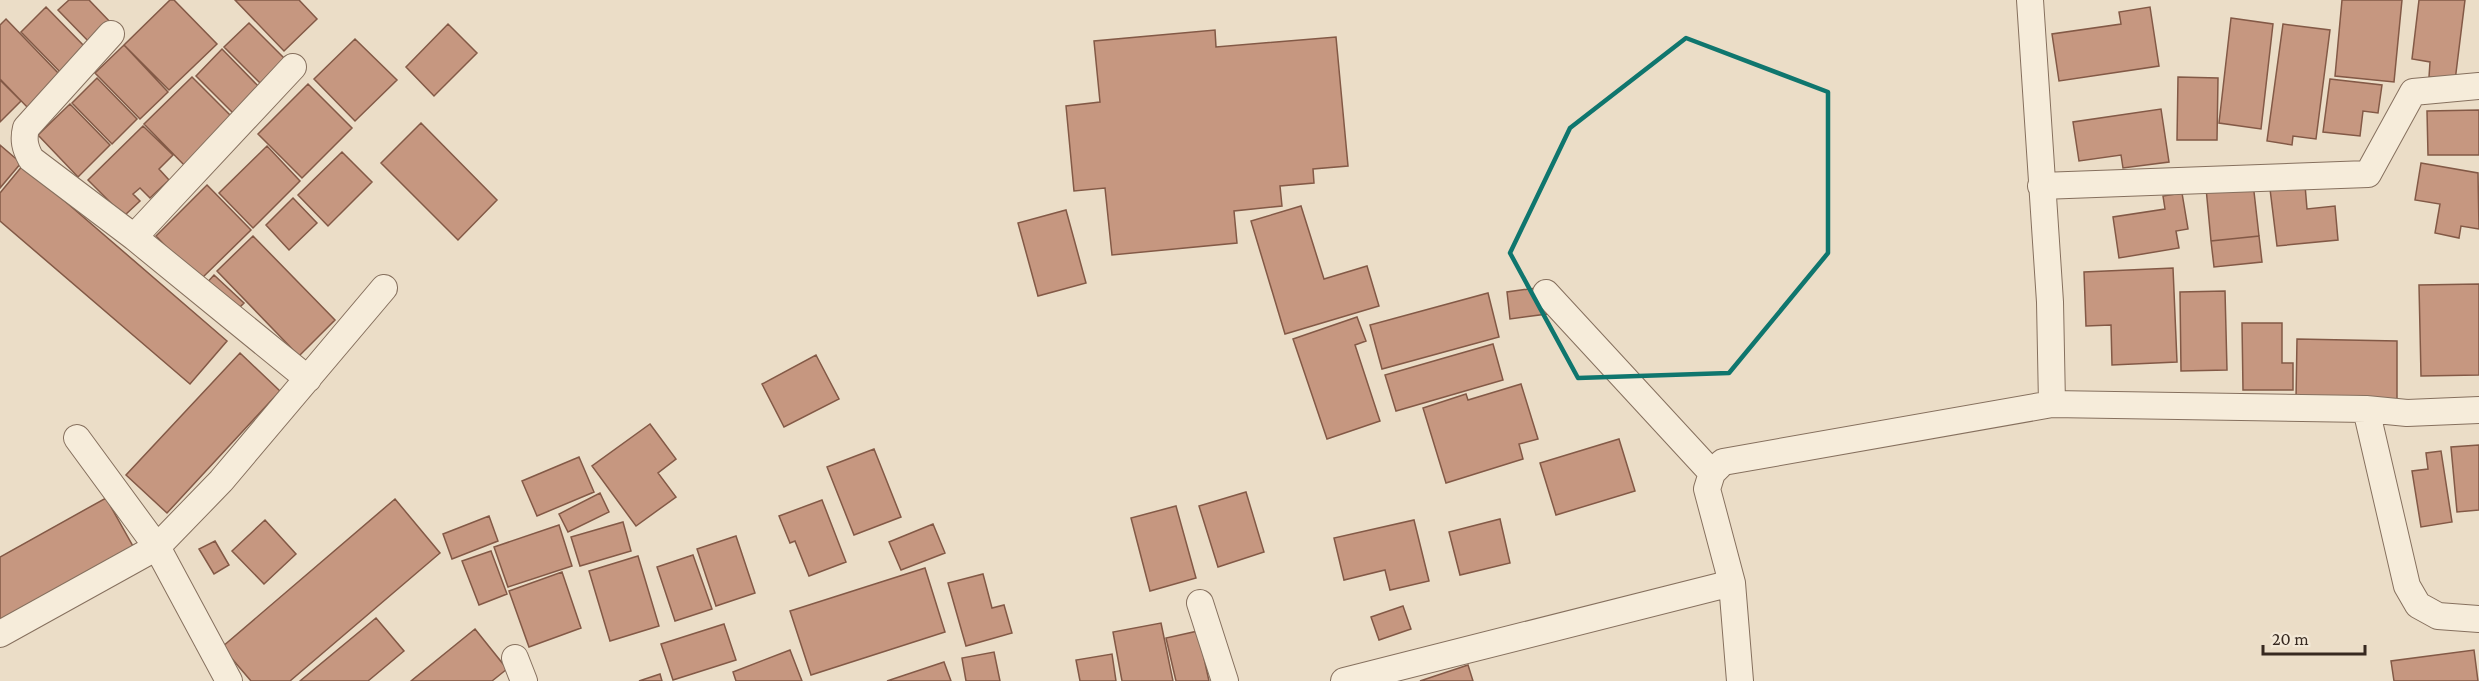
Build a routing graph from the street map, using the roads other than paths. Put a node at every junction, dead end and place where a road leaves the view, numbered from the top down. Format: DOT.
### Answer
graph roads {
  1 [pos="2030,0"];
  2 [pos="111,33"];
  3 [pos="293,67"];
  4 [pos="2479,86"];
  5 [pos="2042,186"];
  6 [pos="134,237"];
  7 [pos="384,288"];
  8 [pos="1546,293"];
  9 [pos="308,379"];
  10 [pos="2052,404"];
  11 [pos="2366,409"];
  12 [pos="2479,410"];
  13 [pos="77,438"];
  14 [pos="1712,473"];
  15 [pos="157,547"];
  16 [pos="1732,584"];
  17 [pos="1200,603"];
  18 [pos="2479,619"];
  19 [pos="0,634"];
  20 [pos="229,681"];
  21 [pos="1225,681"];
  22 [pos="1344,681"];
  23 [pos="1740,681"];
  1 -- 5 [label="street"];
  2 -- 6 [label="street"];
  3 -- 6 [label="street"];
  4 -- 5 [label="street"];
  5 -- 10 [label="street"];
  6 -- 9 [label="street"];
  7 -- 9 [label="street"];
  8 -- 14 [label="street"];
  9 -- 15 [label="street"];
  10 -- 11 [label="street"];
  10 -- 14 [label="street"];
  11 -- 12 [label="street"];
  11 -- 18 [label="street"];
  13 -- 15 [label="street"];
  14 -- 16 [label="street"];
  15 -- 19 [label="street"];
  15 -- 20 [label="street"];
  16 -- 22 [label="street"];
  16 -- 23 [label="street"];
  17 -- 21 [label="street"];
}
